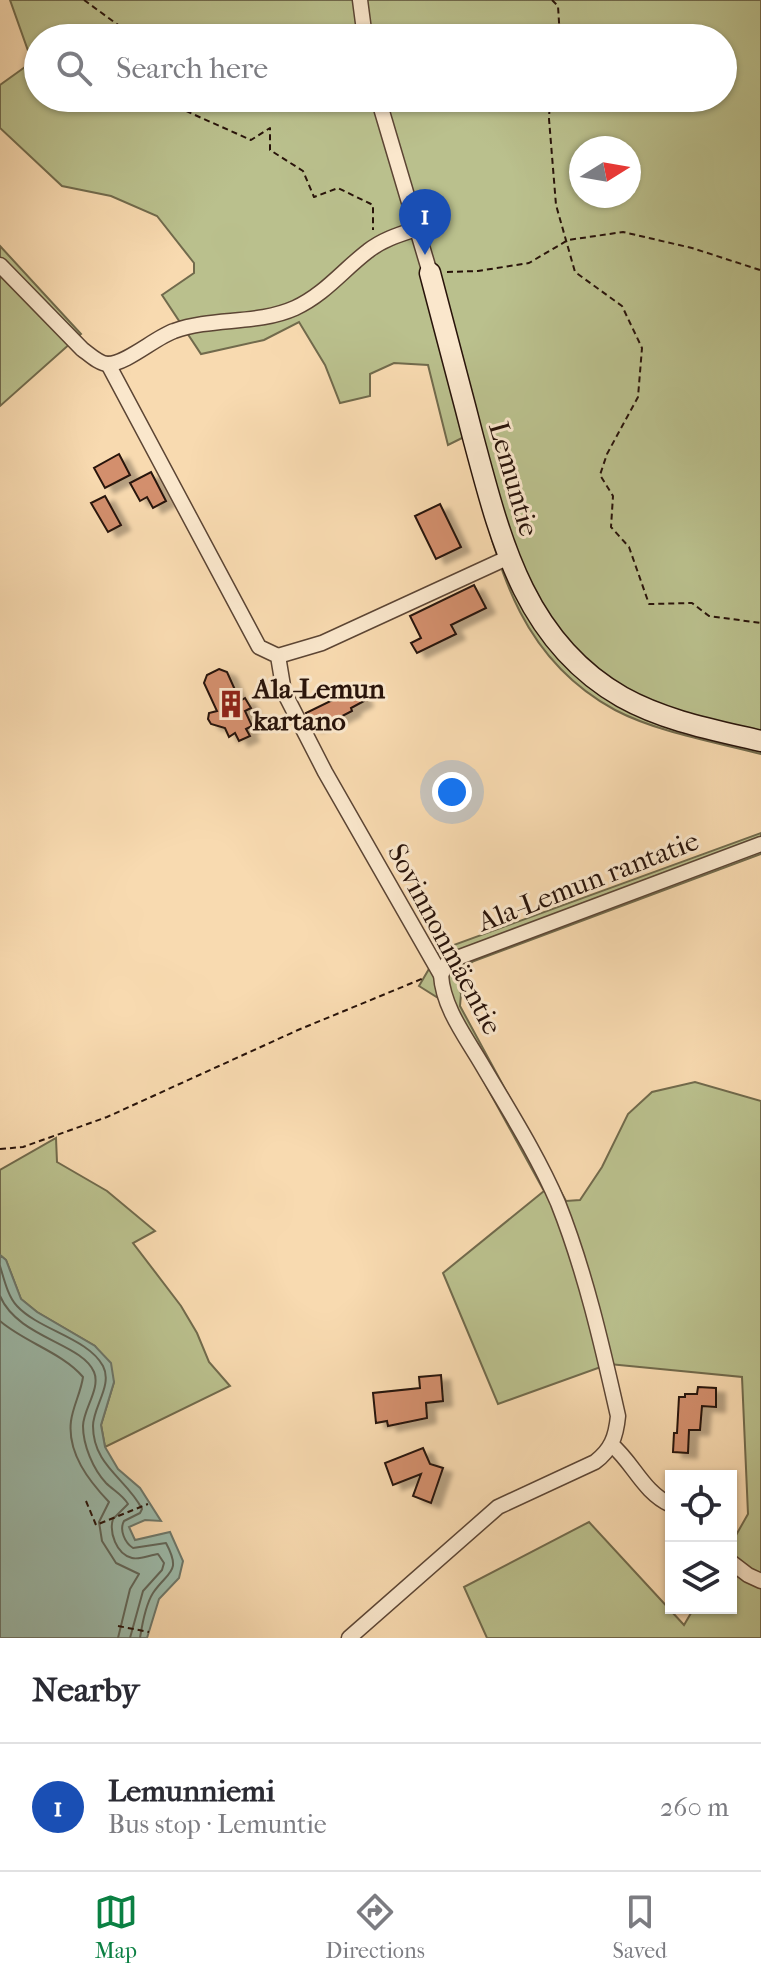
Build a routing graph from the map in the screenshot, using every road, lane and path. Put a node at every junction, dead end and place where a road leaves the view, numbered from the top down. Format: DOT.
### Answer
graph roads {
  1 [pos="84,0"];
  2 [pos="360,0"];
  3 [pos="552,0"];
  4 [pos="117,24"];
  5 [pos="363,24"];
  6 [pos="559,24"];
  7 [pos="188,112"];
  8 [pos="382,112"];
  9 [pos="549,112"];
  10 [pos="419,228"];
  11 [pos="568,240"];
  12 [pos="368,250"];
  13 [pos="0,265"];
  14 [pos="760,270"];
  15 [pos="430,273"];
  16 [pos="108,364"];
  17 [pos="507,558"];
  18 [pos="761,623"];
  19 [pos="278,656"];
  20 [pos="761,741"];
  21 [pos="761,844"];
  22 [pos="441,975"];
  23 [pos="0,1149"];
  24 [pos="612,1445"];
  25 [pos="86,1501"];
  26 [pos="665,1501"];
  27 [pos="148,1504"];
  28 [pos="737,1566"];
  29 [pos="761,1581"];
  30 [pos="118,1626"];
  31 [pos="149,1632"];
  32 [pos="349,1638"];
  1 -- 4 [label="path"];
  2 -- 5 [label="street"];
  3 -- 6 [label="path"];
  7 -- 12 [label="path"];
  8 -- 10 [label="street, Lemuntie"];
  9 -- 11 [label="path"];
  10 -- 12 [label="street"];
  10 -- 15 [label="street, Lemuntie"];
  11 -- 14 [label="path"];
  11 -- 15 [label="path"];
  11 -- 18 [label="path"];
  12 -- 16 [label="street"];
  13 -- 16 [label="street"];
  15 -- 17 [label="street, Lemuntie"];
  16 -- 19 [label="street"];
  17 -- 19 [label="street"];
  17 -- 20 [label="street, Lemuntie"];
  19 -- 22 [label="street, Sovinnonmäentie"];
  21 -- 22 [label="street, Ala-Lemun rantatie"];
  22 -- 23 [label="path"];
  22 -- 24 [label="street, Sovinnonmäentie"];
  24 -- 26 [label="street"];
  24 -- 32 [label="street"];
  25 -- 27 [label="path"];
  28 -- 29 [label="street"];
  30 -- 31 [label="path"];
}
